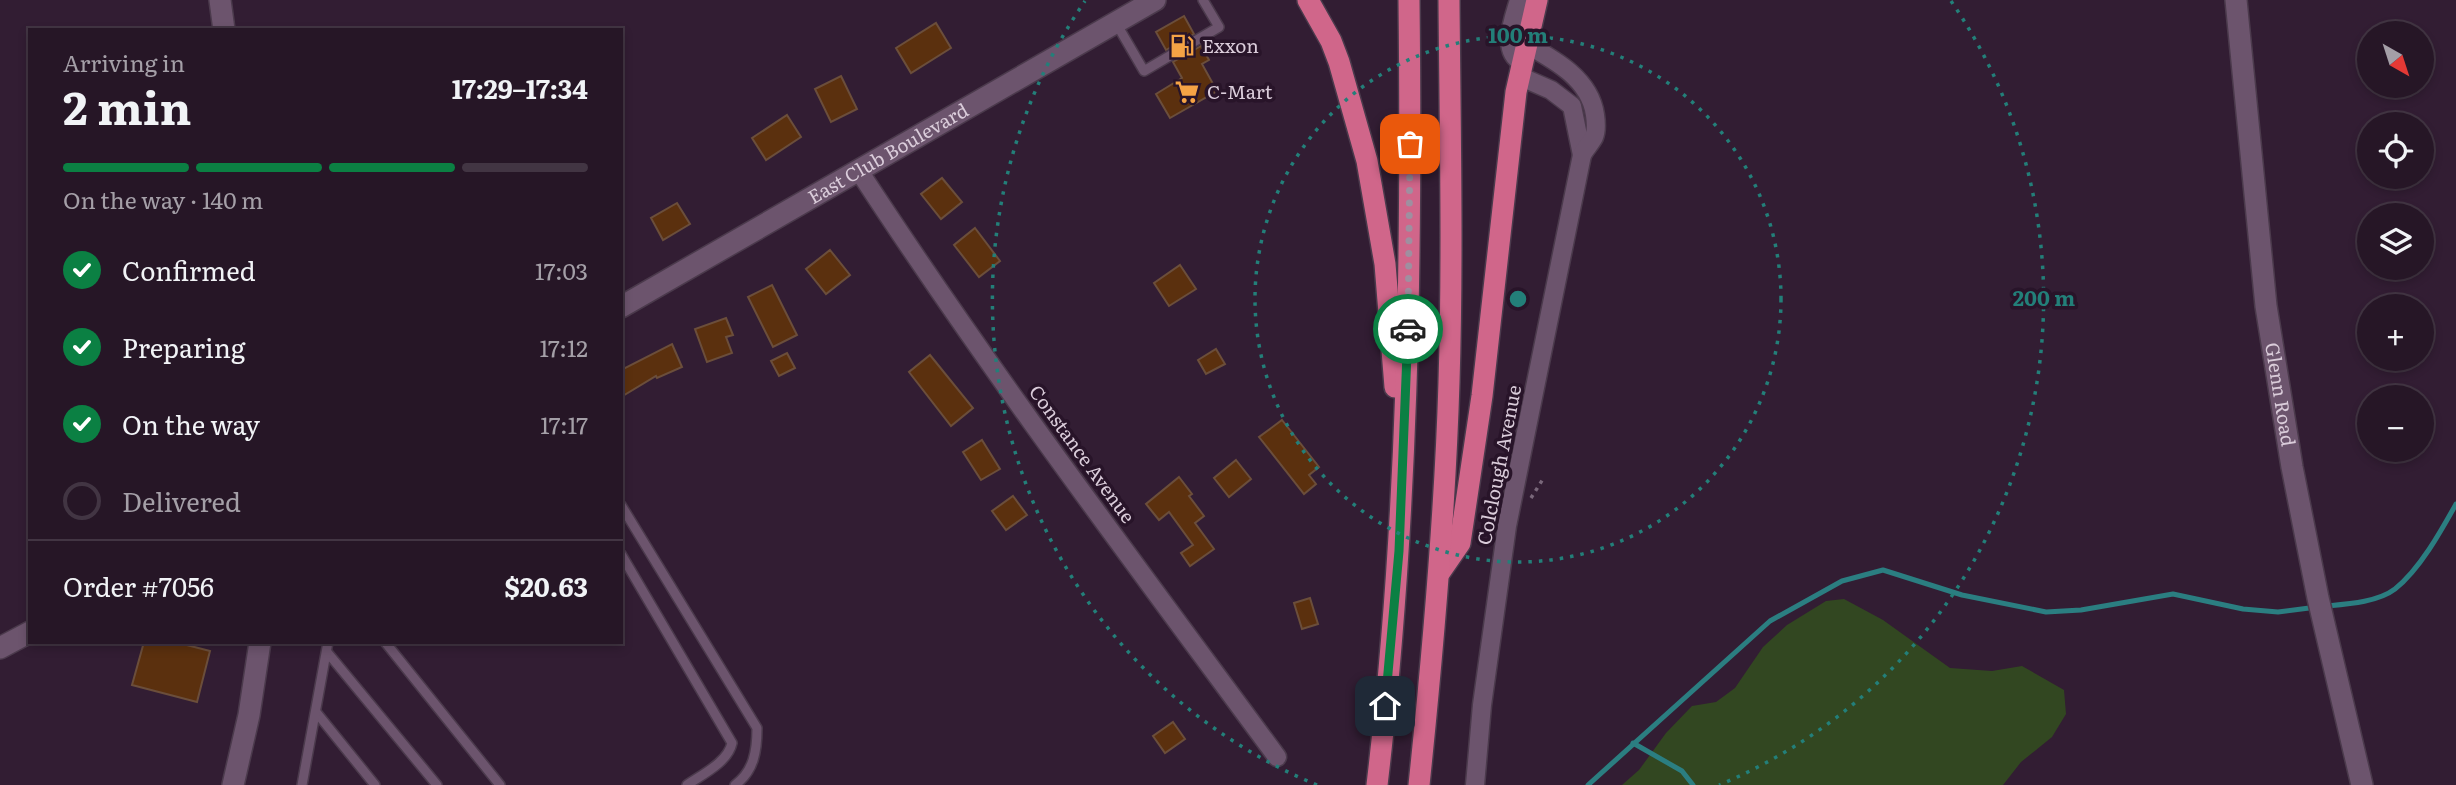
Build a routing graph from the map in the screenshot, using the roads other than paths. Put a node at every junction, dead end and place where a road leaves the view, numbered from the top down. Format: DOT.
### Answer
graph roads {
  1 [pos="220,0"];
  2 [pos="1155,0"];
  3 [pos="1203,0"];
  4 [pos="1308,0"];
  5 [pos="1409,0"];
  6 [pos="1449,0"];
  7 [pos="1519,0"];
  8 [pos="1537,0"];
  9 [pos="2236,0"];
  10 [pos="1116,23"];
  11 [pos="224,28"];
  12 [pos="1522,60"];
  13 [pos="1581,155"];
  14 [pos="859,172"];
  15 [pos="623,306"];
  16 [pos="1403,458"];
  17 [pos="623,508"];
  18 [pos="623,557"];
  19 [pos="1439,574"];
  20 [pos="28,633"];
  21 [pos="260,644"];
  22 [pos="387,644"];
  23 [pos="328,647"];
  24 [pos="0,648"];
  25 [pos="316,712"];
  26 [pos="1277,757"];
  27 [pos="305,783"];
  28 [pos="233,785"];
  29 [pos="374,785"];
  30 [pos="437,785"];
  31 [pos="500,785"];
  32 [pos="687,785"];
  33 [pos="735,785"];
  34 [pos="1377,785"];
  35 [pos="1419,785"];
  36 [pos="1475,785"];
  37 [pos="2362,785"];
  1 -- 11 [label="street"];
  2 -- 10 [label="street, East Club Boulevard"];
  3 -- 10 [label="lane"];
  4 -- 16 [label="highway"];
  5 -- 16 [label="highway"];
  6 -- 19 [label="highway"];
  7 -- 12 [label="street"];
  8 -- 12 [label="highway"];
  9 -- 37 [label="street, Glenn Road"];
  10 -- 14 [label="street, East Club Boulevard"];
  12 -- 13 [label="street, Colclough Avenue"];
  12 -- 13 [label="street, Colclough Avenue"];
  12 -- 19 [label="highway"];
  13 -- 36 [label="street, Colclough Avenue"];
  14 -- 15 [label="street, East Club Boulevard"];
  14 -- 26 [label="street, Constance Avenue"];
  16 -- 34 [label="highway"];
  17 -- 33 [label="lane"];
  18 -- 32 [label="lane"];
  19 -- 35 [label="highway"];
  20 -- 24 [label="street"];
  21 -- 28 [label="street"];
  22 -- 31 [label="lane"];
  23 -- 25 [label="lane"];
  23 -- 30 [label="lane"];
  25 -- 27 [label="lane"];
  25 -- 29 [label="lane"];
}
